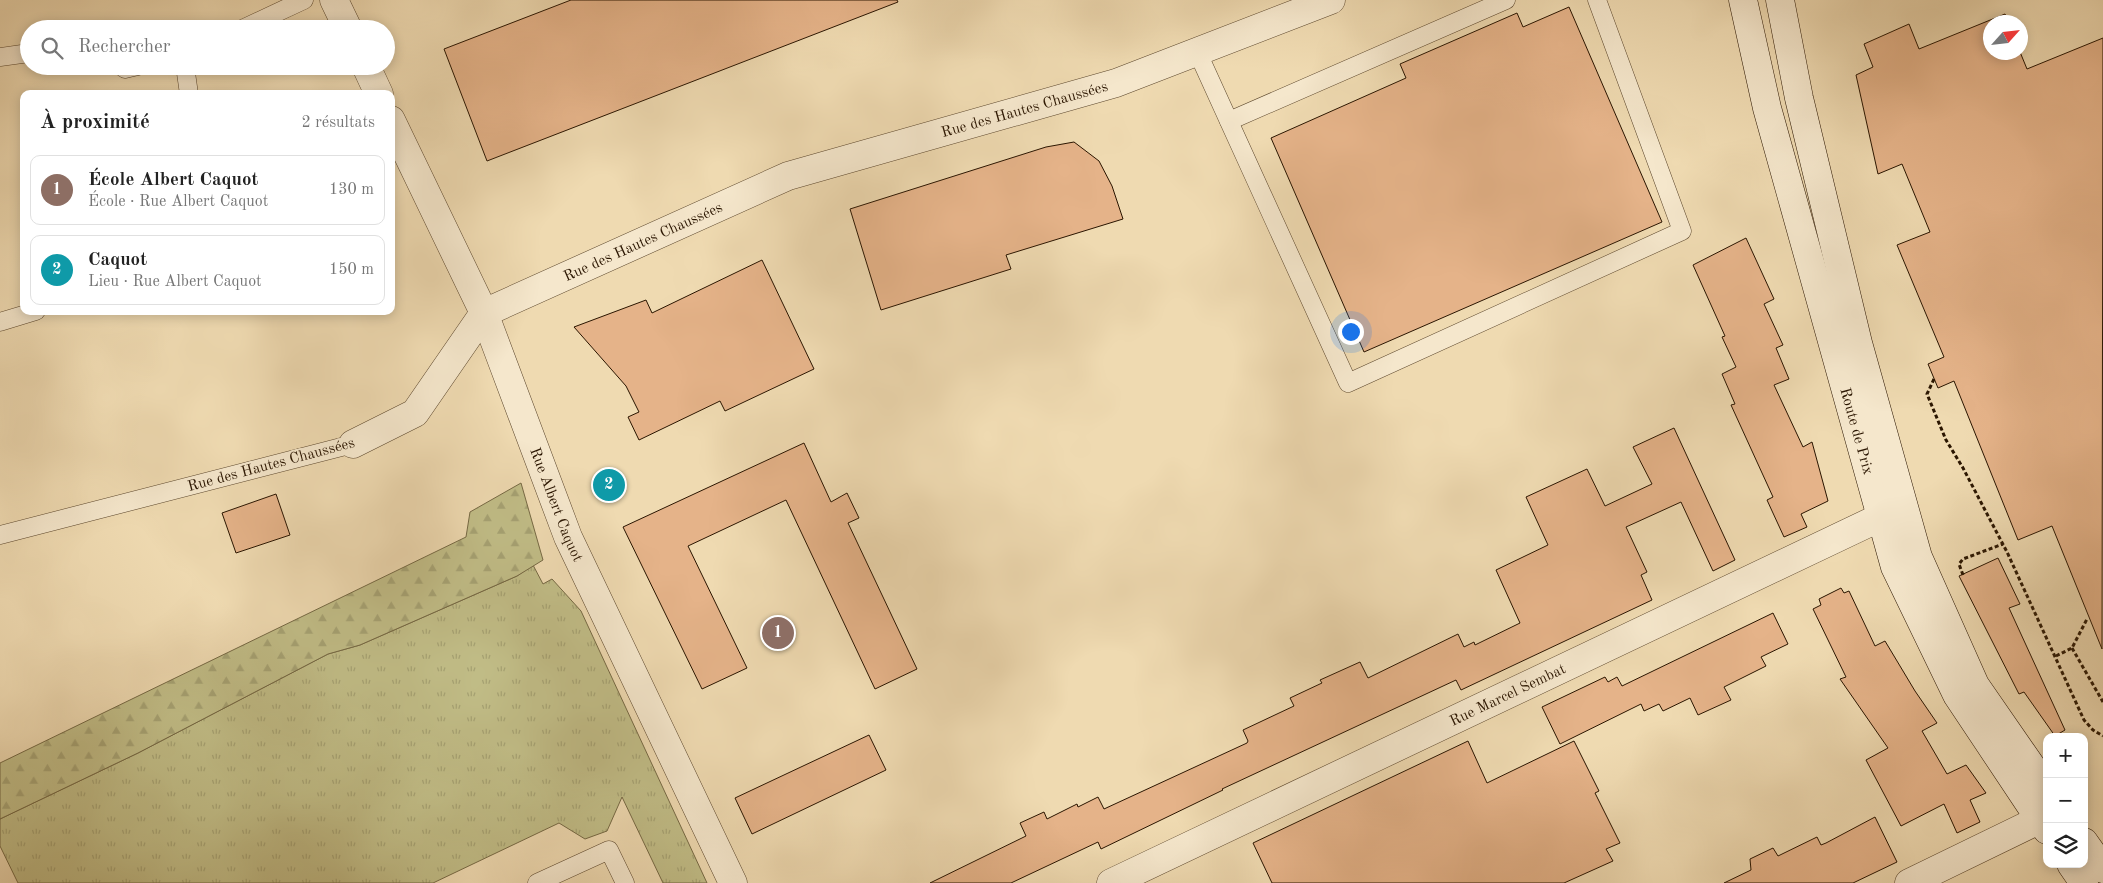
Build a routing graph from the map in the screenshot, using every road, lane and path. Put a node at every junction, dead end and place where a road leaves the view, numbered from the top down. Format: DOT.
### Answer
graph roads {
  1 [pos="304,0"];
  2 [pos="334,0"];
  3 [pos="1331,0"];
  4 [pos="1506,0"];
  5 [pos="1597,0"];
  6 [pos="1743,0"];
  7 [pos="1780,0"];
  8 [pos="261,20"];
  9 [pos="344,20"];
  10 [pos="1197,51"];
  11 [pos="20,54"];
  12 [pos="0,57"];
  13 [pos="186,75"];
  14 [pos="370,75"];
  15 [pos="188,90"];
  16 [pos="377,90"];
  17 [pos="1229,121"];
  18 [pos="395,128"];
  19 [pos="484,314"];
  20 [pos="23,315"];
  21 [pos="0,322"];
  22 [pos="1934,379"];
  23 [pos="352,444"];
  24 [pos="1892,512"];
  25 [pos="0,535"];
  26 [pos="2003,544"];
  27 [pos="1963,574"];
  28 [pos="2087,619"];
  29 [pos="2072,648"];
  30 [pos="2056,656"];
  31 [pos="2103,702"];
  32 [pos="2103,736"];
  33 [pos="2043,783"];
  34 [pos="2043,821"];
  35 [pos="2043,822"];
  36 [pos="2088,847"];
  37 [pos="2074,868"];
  38 [pos="2103,868"];
  39 [pos="538,883"];
  40 [pos="625,883"];
  41 [pos="733,883"];
  42 [pos="1111,883"];
  43 [pos="1909,883"];
  44 [pos="2084,883"];
  1 -- 8 [label="lane"];
  2 -- 9 [label="street"];
  3 -- 10 [label="street, Rue des Hautes Chaussées"];
  4 -- 17 [label="lane"];
  5 -- 17 [label="lane"];
  6 -- 24 [label="street, Route de Prix"];
  7 -- 24 [label="street, Route de Prix"];
  10 -- 17 [label="lane"];
  10 -- 19 [label="street, Rue des Hautes Chaussées"];
  11 -- 12 [label="lane"];
  13 -- 15 [label="lane"];
  14 -- 16 [label="street"];
  18 -- 19 [label="street, Rue Albert Caquot"];
  19 -- 23 [label="street, Rue des Hautes Chaussées"];
  19 -- 41 [label="street, Rue Albert Caquot"];
  20 -- 21 [label="lane"];
  22 -- 26 [label="path"];
  23 -- 25 [label="lane, Rue des Hautes Chaussées"];
  24 -- 33 [label="street, Route de Prix"];
  24 -- 34 [label="street, Route de Prix"];
  24 -- 42 [label="street, Rue Marcel Sembat"];
  26 -- 27 [label="path"];
  26 -- 30 [label="path"];
  28 -- 29 [label="path"];
  29 -- 30 [label="path"];
  29 -- 31 [label="path"];
  30 -- 32 [label="path"];
  35 -- 43 [label="street"];
  36 -- 38 [label="street"];
  37 -- 44 [label="street"];
  39 -- 40 [label="lane"];
}
